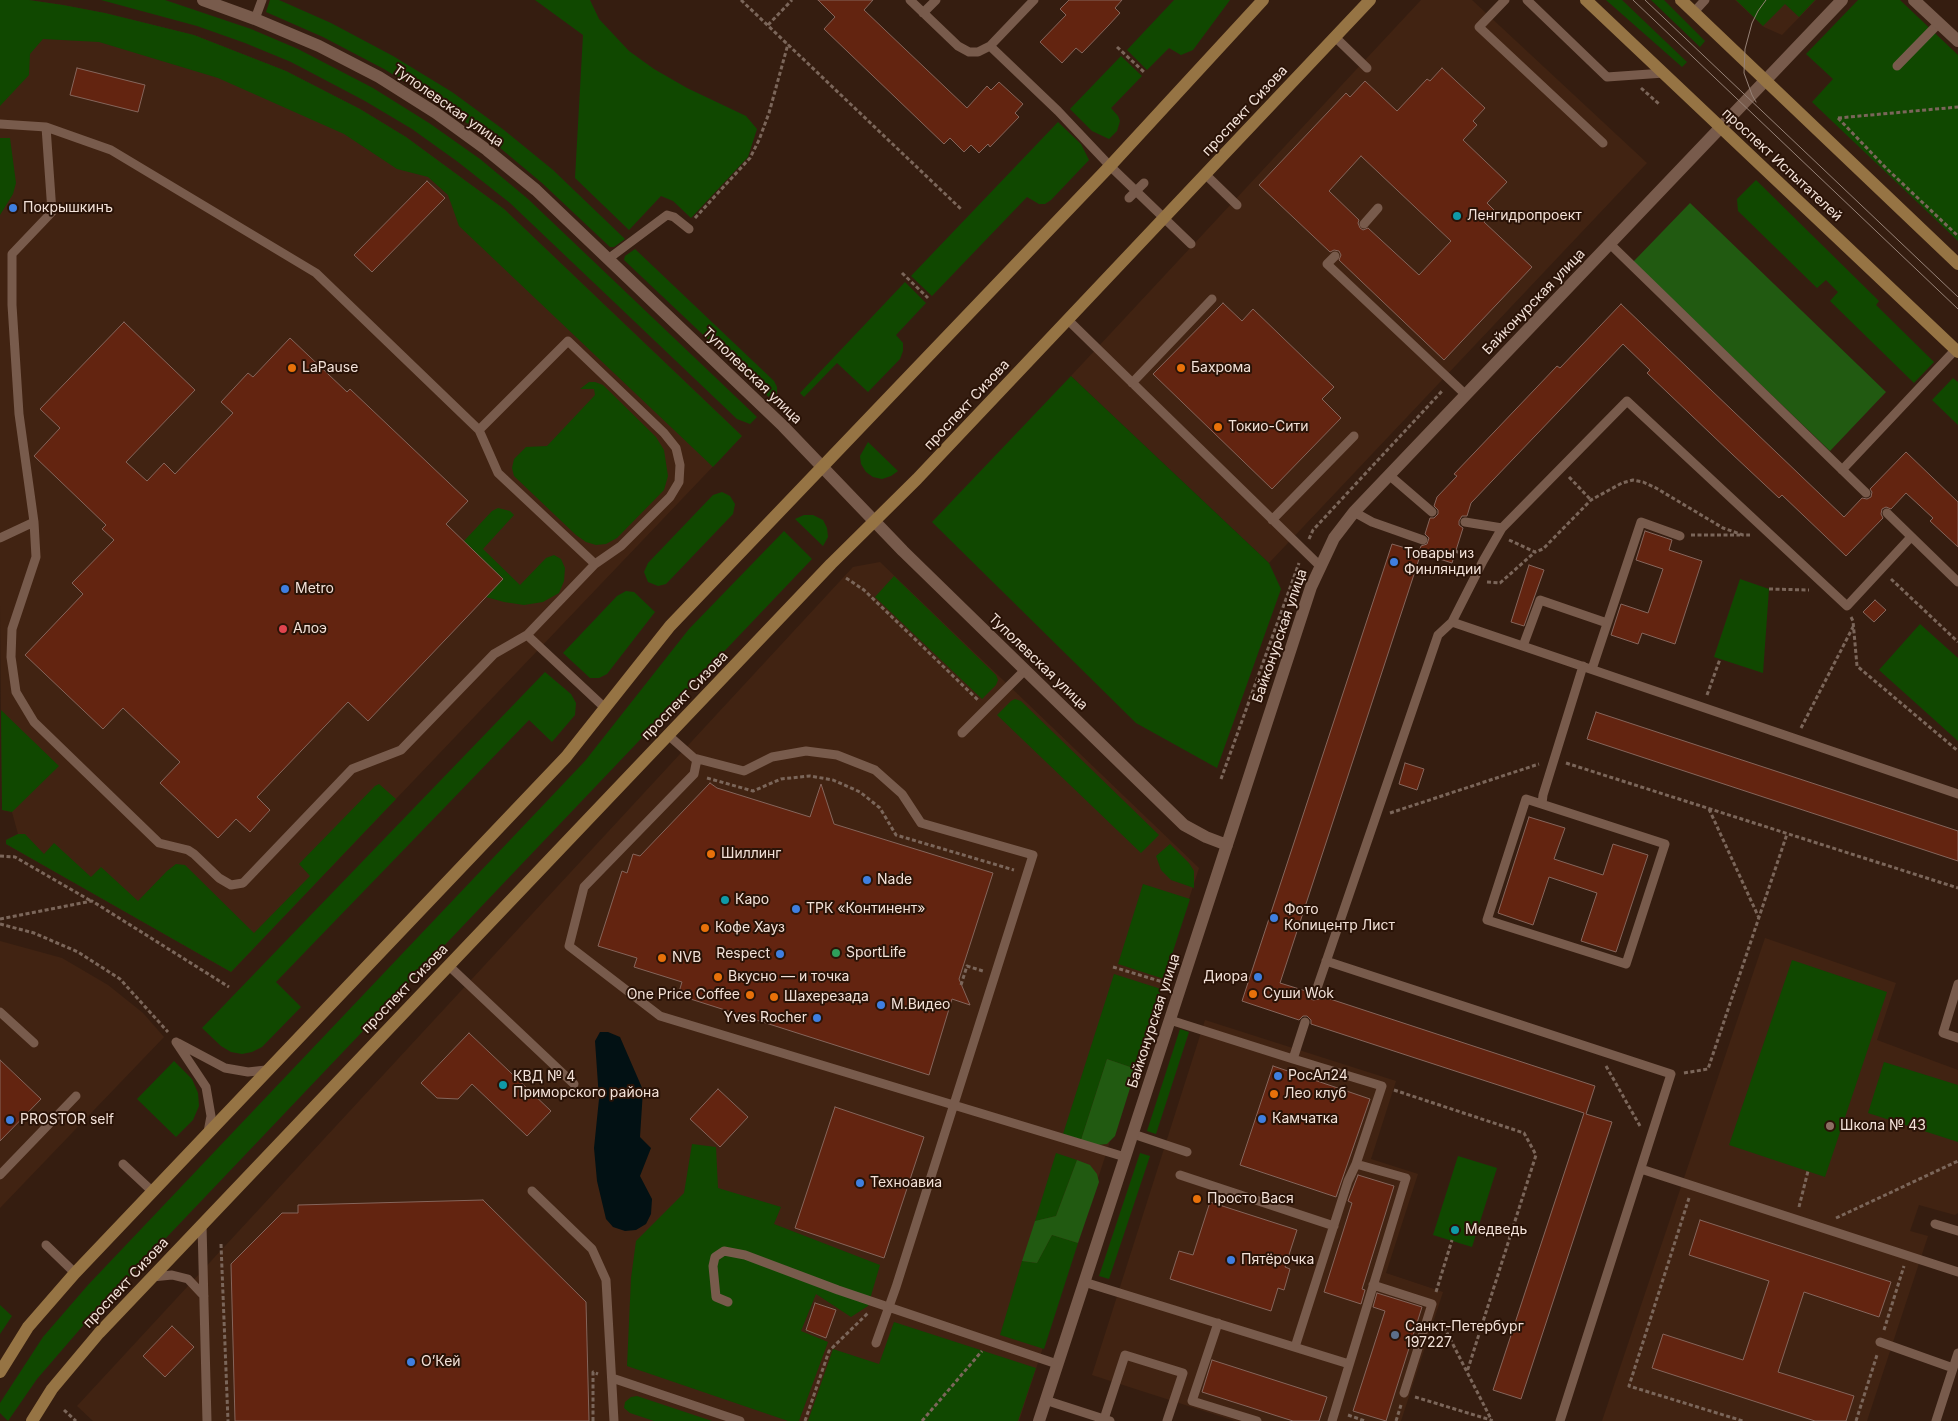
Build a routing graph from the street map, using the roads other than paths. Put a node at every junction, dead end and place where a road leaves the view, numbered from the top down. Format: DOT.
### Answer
graph roads {
  1 [pos="203,0"];
  2 [pos="262,0"];
  3 [pos="910,0"];
  4 [pos="936,0"];
  5 [pos="1264,0"];
  6 [pos="1370,0"];
  7 [pos="1505,0"];
  8 [pos="1527,0"];
  9 [pos="1586,0"];
  10 [pos="1681,0"];
  11 [pos="1705,0"];
  12 [pos="1842,0"];
  13 [pos="1914,0"];
  14 [pos="1031,1"];
  15 [pos="1694,12"];
  16 [pos="923,13"];
  17 [pos="255,18"];
  18 [pos="1938,23"];
  19 [pos="1335,37"];
  20 [pos="1958,41"];
  21 [pos="990,46"];
  22 [pos="1897,66"];
  23 [pos="1367,68"];
  24 [pos="1664,73"];
  25 [pos="1766,81"];
  26 [pos="0,124"];
  27 [pos="46,127"];
  28 [pos="1720,127"];
  29 [pos="1603,143"];
  30 [pos="1110,166"];
  31 [pos="1206,174"];
  32 [pos="1144,183"];
  33 [pos="1136,191"];
  34 [pos="1129,198"];
  35 [pos="1237,205"];
  36 [pos="1378,208"];
  37 [pos="1164,218"];
  38 [pos="1364,224"];
  39 [pos="688,228"];
  40 [pos="1191,244"];
  41 [pos="1610,244"];
  42 [pos="1334,256"];
  43 [pos="608,259"];
  44 [pos="1958,264"];
  45 [pos="1212,299"];
  46 [pos="1068,320"];
  47 [pos="1957,351"];
  48 [pos="1132,383"];
  49 [pos="1466,395"];
  50 [pos="480,430"];
  51 [pos="1354,436"];
  52 [pos="822,467"];
  53 [pos="1842,470"];
  54 [pos="1389,475"];
  55 [pos="1866,493"];
  56 [pos="1354,512"];
  57 [pos="1432,512"];
  58 [pos="1887,514"];
  59 [pos="1272,520"];
  60 [pos="34,522"];
  61 [pos="875,522"];
  62 [pos="1465,522"];
  63 [pos="1502,528"];
  64 [pos="1680,536"];
  65 [pos="1911,537"];
  66 [pos="0,538"];
  67 [pos="1423,540"];
  68 [pos="595,564"];
  69 [pos="1320,566"];
  70 [pos="1958,582"];
  71 [pos="1452,622"];
  72 [pos="1607,623"];
  73 [pos="527,635"];
  74 [pos="1523,646"];
  75 [pos="1588,668"];
  76 [pos="1025,670"];
  77 [pos="605,708"];
  78 [pos="962,733"];
  79 [pos="668,735"];
  80 [pos="698,759"];
  81 [pos="1958,794"];
  82 [pos="1542,804"];
  83 [pos="1227,845"];
  84 [pos="1326,961"];
  85 [pos="448,965"];
  86 [pos="1958,984"];
  87 [pos="1315,994"];
  88 [pos="0,1012"];
  89 [pos="1170,1020"];
  90 [pos="1305,1022"];
  91 [pos="1958,1038"];
  92 [pos="34,1043"];
  93 [pos="1293,1059"];
  94 [pos="266,1070"];
  95 [pos="574,1084"];
  96 [pos="76,1096"];
  97 [pos="954,1105"];
  98 [pos="208,1132"];
  99 [pos="1133,1134"];
  100 [pos="1188,1152"];
  101 [pos="1125,1157"];
  102 [pos="123,1164"];
  103 [pos="1356,1164"];
  104 [pos="1640,1169"];
  105 [pos="0,1175"];
  106 [pos="1180,1176"];
  107 [pos="532,1191"];
  108 [pos="152,1192"];
  109 [pos="1935,1224"];
  110 [pos="202,1225"];
  111 [pos="1334,1226"];
  112 [pos="1958,1231"];
  113 [pos="46,1245"];
  114 [pos="1958,1272"];
  115 [pos="75,1273"];
  116 [pos="152,1277"];
  117 [pos="1084,1282"];
  118 [pos="1374,1285"];
  119 [pos="204,1297"];
  120 [pos="728,1302"];
  121 [pos="889,1307"];
  122 [pos="1218,1323"];
  123 [pos="1880,1342"];
  124 [pos="876,1343"];
  125 [pos="1295,1347"];
  126 [pos="1958,1353"];
  127 [pos="1057,1364"];
  128 [pos="1350,1364"];
  129 [pos="1953,1368"];
  130 [pos="0,1372"];
  131 [pos="612,1378"];
  132 [pos="1404,1393"];
  133 [pos="1046,1400"];
  134 [pos="1107,1420"];
  135 [pos="32,1421"];
  136 [pos="207,1421"];
  137 [pos="614,1421"];
  138 [pos="740,1421"];
  139 [pos="1039,1421"];
  140 [pos="1167,1421"];
  141 [pos="1257,1421"];
  142 [pos="1332,1421"];
  143 [pos="1560,1421"];
  144 [pos="1936,1421"];
  1 -- 17 [label="street, Туполевская улица"];
  2 -- 17 [label="lane"];
  3 -- 16 [label="lane"];
  4 -- 16 [label="lane"];
  5 -- 30 [label="street"];
  6 -- 19 [label="street, проспект Сизова"];
  7 -- 29 [label="lane"];
  8 -- 24 [label="lane"];
  9 -- 24 [label="street, проспект Испытателей"];
  10 -- 15 [label="street"];
  11 -- 15 [label="lane"];
  12 -- 25 [label="street, Байконурская улица"];
  13 -- 18 [label="street"];
  14 -- 21 [label="lane"];
  15 -- 25 [label="street"];
  16 -- 21 [label="lane"];
  17 -- 43 [label="street, Туполевская улица"];
  18 -- 20 [label="street"];
  18 -- 22 [label="lane"];
  19 -- 23 [label="lane"];
  19 -- 31 [label="street, проспект Сизова"];
  21 -- 30 [label="lane"];
  24 -- 28 [label="street, проспект Испытателей"];
  25 -- 28 [label="street, Байконурская улица"];
  25 -- 44 [label="street"];
  26 -- 27 [label="lane"];
  27 -- 50 [label="lane"];
  27 -- 60 [label="lane"];
  28 -- 41 [label="street, Байконурская улица"];
  28 -- 47 [label="street, проспект Испытателей"];
  30 -- 33 [label="lane"];
  30 -- 52 [label="street"];
  31 -- 35 [label="lane"];
  31 -- 37 [label="street, проспект Сизова"];
  32 -- 33 [label="lane"];
  33 -- 34 [label="lane"];
  33 -- 37 [label="lane"];
  36 -- 38 [label="lane"];
  37 -- 40 [label="lane"];
  37 -- 46 [label="street, проспект Сизова"];
  39 -- 43 [label="lane"];
  41 -- 49 [label="street, Байконурская улица"];
  41 -- 53 [label="lane"];
  42 -- 49 [label="lane"];
  43 -- 52 [label="street, Туполевская улица"];
  45 -- 48 [label="lane"];
  46 -- 48 [label="lane"];
  46 -- 61 [label="street, проспект Сизова"];
  47 -- 53 [label="lane"];
  48 -- 59 [label="lane"];
  49 -- 54 [label="street, Байконурская улица"];
  50 -- 68 [label="lane"];
  50 -- 68 [label="lane"];
  51 -- 59 [label="lane"];
  52 -- 61 [label="street, Туполевская улица"];
  52 -- 77 [label="street"];
  53 -- 55 [label="lane"];
  54 -- 56 [label="street, Байконурская улица"];
  54 -- 57 [label="lane"];
  56 -- 67 [label="lane"];
  56 -- 69 [label="street, Байконурская улица"];
  58 -- 65 [label="lane"];
  59 -- 69 [label="lane"];
  60 -- 66 [label="lane"];
  60 -- 73 [label="lane"];
  61 -- 76 [label="street, Туполевская улица"];
  61 -- 79 [label="street, проспект Сизова"];
  62 -- 63 [label="lane"];
  63 -- 65 [label="lane"];
  63 -- 71 [label="lane"];
  64 -- 72 [label="lane"];
  65 -- 70 [label="lane"];
  68 -- 73 [label="lane"];
  69 -- 83 [label="street, Байконурская улица"];
  71 -- 74 [label="lane"];
  71 -- 84 [label="lane"];
  72 -- 74 [label="lane"];
  72 -- 75 [label="lane"];
  73 -- 77 [label="lane"];
  74 -- 75 [label="lane"];
  75 -- 81 [label="lane"];
  75 -- 82 [label="lane"];
  76 -- 78 [label="lane"];
  76 -- 83 [label="street, Туполевская улица"];
  77 -- 94 [label="street"];
  79 -- 80 [label="lane"];
  79 -- 85 [label="street, проспект Сизова"];
  80 -- 97 [label="lane"];
  80 -- 97 [label="lane"];
  82 -- 82 [label="lane"];
  83 -- 89 [label="street, Байконурская улица"];
  84 -- 87 [label="lane"];
  84 -- 104 [label="lane"];
  85 -- 95 [label="lane"];
  85 -- 110 [label="street, проспект Сизова"];
  86 -- 91 [label="lane"];
  88 -- 92 [label="lane"];
  89 -- 93 [label="lane"];
  89 -- 99 [label="street, Байконурская улица"];
  90 -- 93 [label="lane"];
  93 -- 103 [label="lane"];
  94 -- 98 [label="street"];
  94 -- 98 [label="lane"];
  96 -- 105 [label="lane"];
  97 -- 101 [label="lane"];
  97 -- 121 [label="lane"];
  98 -- 108 [label="street"];
  99 -- 100 [label="lane"];
  99 -- 101 [label="street, Байконурская улица"];
  101 -- 117 [label="street, Байконурская улица"];
  102 -- 108 [label="lane"];
  103 -- 111 [label="lane"];
  103 -- 118 [label="lane"];
  104 -- 114 [label="lane"];
  104 -- 143 [label="lane"];
  106 -- 111 [label="lane"];
  107 -- 131 [label="lane"];
  108 -- 115 [label="street"];
  109 -- 112 [label="lane"];
  110 -- 116 [label="street, проспект Сизова"];
  110 -- 119 [label="lane"];
  111 -- 125 [label="lane"];
  113 -- 115 [label="lane"];
  115 -- 130 [label="street"];
  116 -- 119 [label="lane"];
  116 -- 135 [label="street, проспект Сизова"];
  117 -- 122 [label="lane"];
  117 -- 127 [label="street, Байконурская улица"];
  118 -- 128 [label="lane"];
  118 -- 132 [label="lane"];
  119 -- 136 [label="lane"];
  120 -- 121 [label="lane"];
  121 -- 124 [label="lane"];
  121 -- 127 [label="lane"];
  122 -- 125 [label="lane"];
  122 -- 141 [label="lane"];
  123 -- 129 [label="lane"];
  125 -- 128 [label="lane"];
  126 -- 129 [label="lane"];
  127 -- 133 [label="street, Байконурская улица"];
  128 -- 142 [label="lane"];
  129 -- 144 [label="lane"];
  131 -- 137 [label="lane"];
  131 -- 138 [label="lane"];
  133 -- 134 [label="lane"];
  133 -- 139 [label="street, Байконурская улица"];
  134 -- 140 [label="lane"];
}
